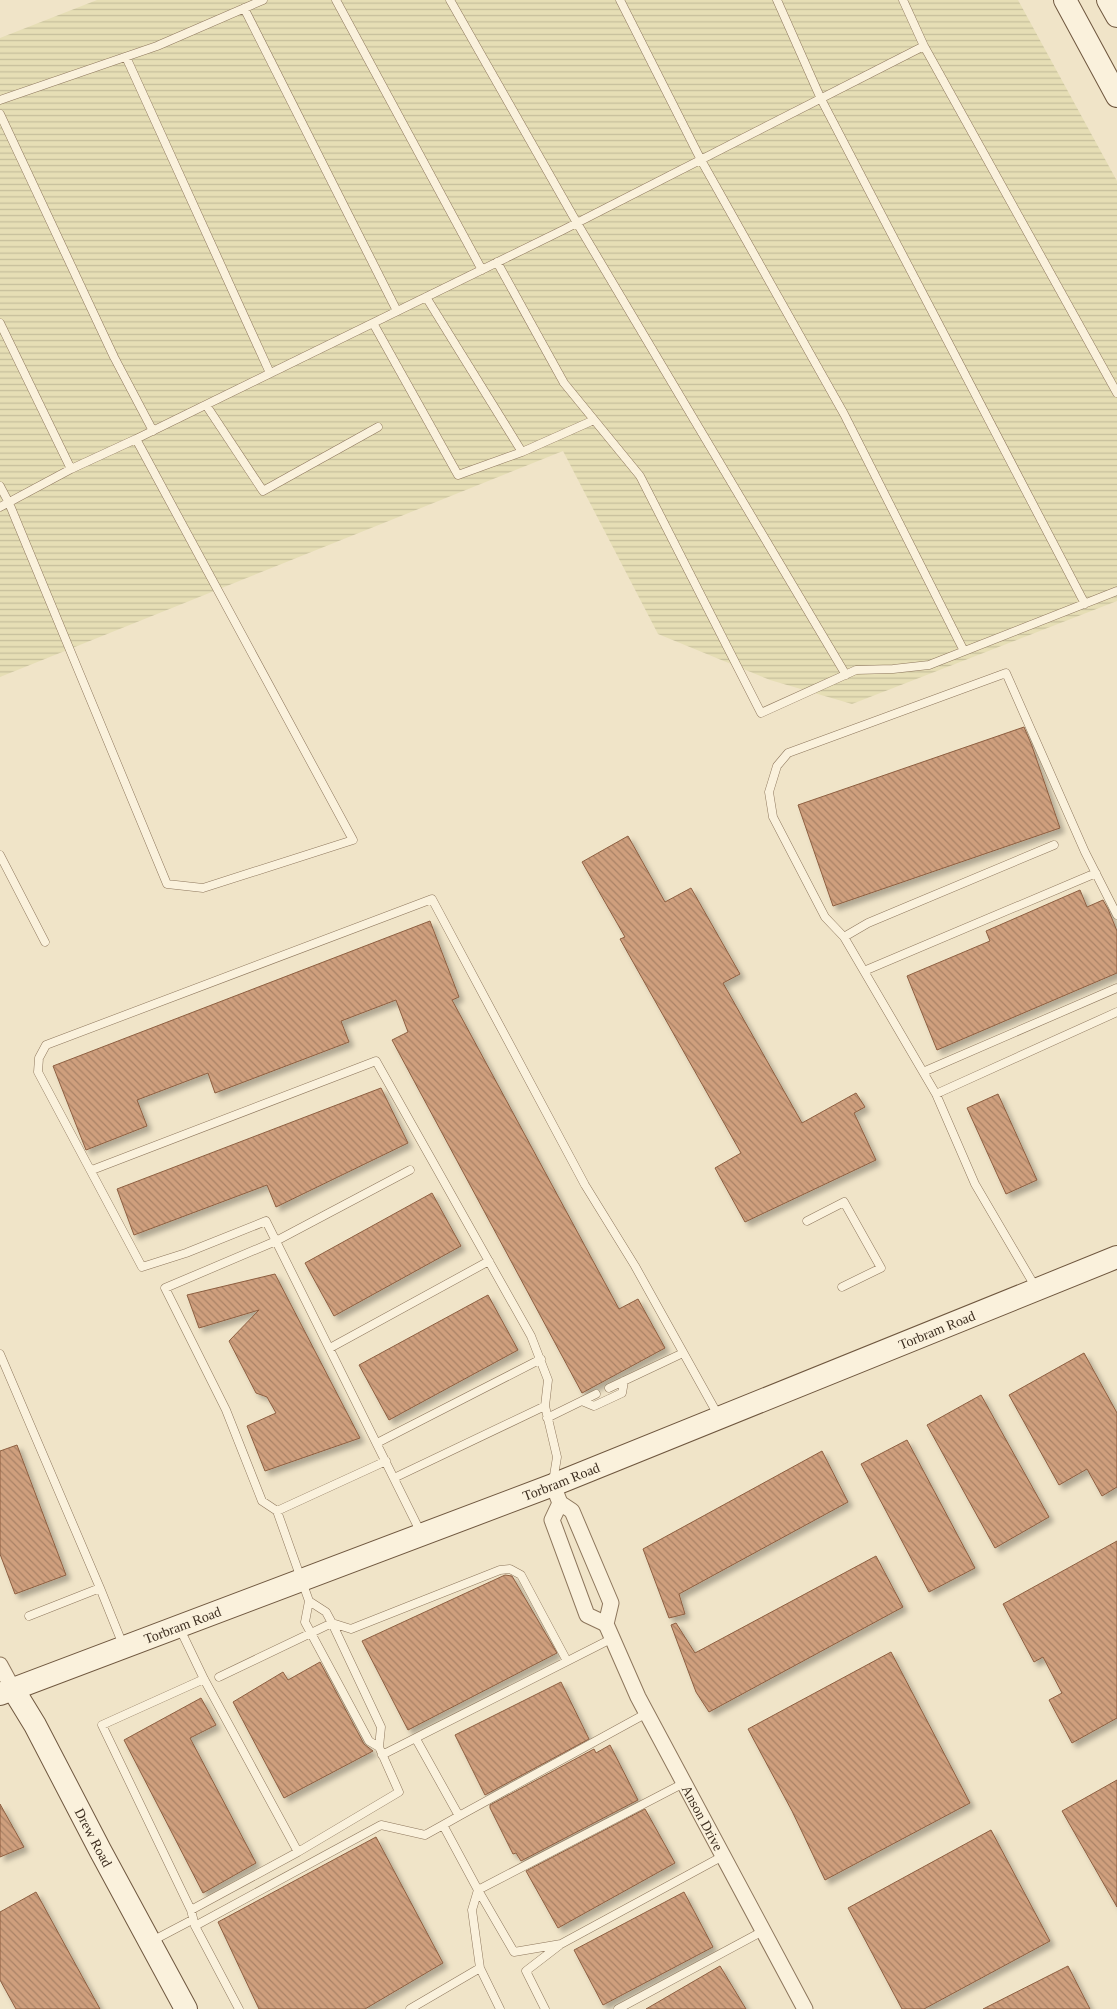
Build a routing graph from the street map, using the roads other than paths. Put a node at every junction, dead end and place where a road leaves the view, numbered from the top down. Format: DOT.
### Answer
graph roads {
  1 [pos="263,0"];
  2 [pos="336,0"];
  3 [pos="450,0"];
  4 [pos="620,0"];
  5 [pos="777,0"];
  6 [pos="903,0"];
  7 [pos="1065,0"];
  8 [pos="1108,0"];
  9 [pos="244,8"];
  10 [pos="1117,16"];
  11 [pos="924,46"];
  12 [pos="126,57"];
  13 [pos="1117,96"];
  14 [pos="821,98"];
  15 [pos="0,100"];
  16 [pos="0,114"];
  17 [pos="701,160"];
  18 [pos="577,223"];
  19 [pos="497,262"];
  20 [pos="482,270"];
  21 [pos="426,297"];
  22 [pos="397,311"];
  23 [pos="373,322"];
  24 [pos="0,323"];
  25 [pos="270,373"];
  26 [pos="1117,393"];
  27 [pos="206,405"];
  28 [pos="594,420"];
  29 [pos="378,427"];
  30 [pos="153,431"];
  31 [pos="136,439"];
  32 [pos="522,452"];
  33 [pos="72,469"];
  34 [pos="0,486"];
  35 [pos="9,503"];
  36 [pos="0,507"];
  37 [pos="1117,591"];
  38 [pos="1085,604"];
  39 [pos="964,651"];
  40 [pos="846,675"];
  41 [pos="1054,845"];
  42 [pos="0,855"];
  43 [pos="1096,873"];
  44 [pos="1117,915"];
  45 [pos="844,937"];
  46 [pos="45,942"];
  47 [pos="864,970"];
  48 [pos="1117,988"];
  49 [pos="1117,1012"];
  50 [pos="923,1072"];
  51 [pos="936,1094"];
  52 [pos="92,1170"];
  53 [pos="410,1170"];
  54 [pos="807,1220"];
  55 [pos="276,1241"];
  56 [pos="1117,1258"];
  57 [pos="489,1261"];
  58 [pos="842,1287"];
  59 [pos="1037,1290"];
  60 [pos="330,1348"];
  61 [pos="683,1353"];
  62 [pos="0,1354"];
  63 [pos="541,1359"];
  64 [pos="624,1381"];
  65 [pos="609,1388"];
  66 [pos="596,1394"];
  67 [pos="582,1401"];
  68 [pos="545,1406"];
  69 [pos="547,1418"];
  70 [pos="720,1418"];
  71 [pos="376,1443"];
  72 [pos="386,1461"];
  73 [pos="394,1478"];
  74 [pos="556,1494"];
  75 [pos="277,1511"];
  76 [pos="422,1534"];
  77 [pos="301,1579"];
  78 [pos="100,1588"];
  79 [pos="309,1602"];
  80 [pos="29,1616"];
  81 [pos="332,1623"];
  82 [pos="606,1624"];
  83 [pos="179,1626"];
  84 [pos="311,1633"];
  85 [pos="613,1638"];
  86 [pos="124,1647"];
  87 [pos="567,1661"];
  88 [pos="0,1665"];
  89 [pos="219,1677"];
  90 [pos="204,1679"];
  91 [pos="6,1692"];
  92 [pos="647,1713"];
  93 [pos="416,1739"];
  94 [pos="381,1751"];
  95 [pos="684,1783"];
  96 [pos="459,1816"];
  97 [pos="444,1825"];
  98 [pos="298,1852"];
  99 [pos="723,1856"];
  100 [pos="478,1890"];
  101 [pos="192,1910"];
  102 [pos="194,1923"];
  103 [pos="763,1931"];
  104 [pos="150,1941"];
  105 [pos="562,1944"];
  106 [pos="480,1968"];
  107 [pos="802,2008"];
  108 [pos="186,2009"];
  109 [pos="239,2009"];
  110 [pos="410,2009"];
  111 [pos="500,2009"];
  112 [pos="545,2009"];
  113 [pos="618,2009"];
  1 -- 9 [label="lane"];
  2 -- 20 [label="lane"];
  3 -- 18 [label="lane"];
  4 -- 17 [label="lane"];
  5 -- 14 [label="lane"];
  6 -- 11 [label="lane"];
  7 -- 13 [label="main road"];
  8 -- 10 [label="main road"];
  9 -- 12 [label="lane"];
  9 -- 22 [label="lane"];
  11 -- 14 [label="lane"];
  11 -- 26 [label="lane"];
  12 -- 15 [label="lane"];
  12 -- 25 [label="lane"];
  14 -- 17 [label="lane"];
  14 -- 38 [label="lane"];
  16 -- 30 [label="lane"];
  17 -- 18 [label="lane"];
  17 -- 39 [label="lane"];
  18 -- 19 [label="lane"];
  18 -- 40 [label="lane"];
  19 -- 20 [label="lane"];
  19 -- 28 [label="lane"];
  20 -- 21 [label="lane"];
  21 -- 22 [label="lane"];
  21 -- 32 [label="lane"];
  22 -- 23 [label="lane"];
  23 -- 25 [label="lane"];
  23 -- 32 [label="lane"];
  24 -- 33 [label="lane"];
  25 -- 27 [label="lane"];
  27 -- 29 [label="lane"];
  27 -- 30 [label="lane"];
  28 -- 32 [label="lane"];
  28 -- 40 [label="lane"];
  30 -- 31 [label="lane"];
  31 -- 33 [label="lane"];
  31 -- 35 [label="lane"];
  33 -- 35 [label="lane"];
  34 -- 35 [label="lane"];
  35 -- 36 [label="lane"];
  37 -- 38 [label="lane"];
  38 -- 39 [label="lane"];
  39 -- 40 [label="lane"];
  41 -- 45 [label="lane"];
  42 -- 46 [label="lane"];
  43 -- 44 [label="lane"];
  43 -- 45 [label="lane"];
  43 -- 47 [label="lane"];
  45 -- 47 [label="lane"];
  47 -- 50 [label="lane"];
  48 -- 50 [label="lane"];
  49 -- 51 [label="lane"];
  50 -- 51 [label="lane"];
  51 -- 59 [label="lane"];
  52 -- 55 [label="lane"];
  52 -- 57 [label="lane"];
  52 -- 61 [label="lane"];
  53 -- 55 [label="lane"];
  54 -- 58 [label="lane"];
  55 -- 60 [label="lane"];
  55 -- 75 [label="lane"];
  56 -- 59 [label="main road, Torbram Road"];
  57 -- 60 [label="lane"];
  57 -- 63 [label="lane"];
  59 -- 70 [label="main road, Torbram Road"];
  60 -- 71 [label="lane"];
  61 -- 64 [label="lane"];
  61 -- 70 [label="lane"];
  62 -- 78 [label="lane"];
  63 -- 68 [label="lane"];
  63 -- 71 [label="lane"];
  64 -- 65 [label="lane"];
  64 -- 67 [label="lane"];
  66 -- 67 [label="lane"];
  67 -- 69 [label="lane"];
  68 -- 69 [label="lane"];
  68 -- 73 [label="lane"];
  69 -- 74 [label="lane"];
  70 -- 74 [label="main road, Torbram Road"];
  71 -- 72 [label="lane"];
  72 -- 73 [label="lane"];
  72 -- 75 [label="lane"];
  73 -- 76 [label="lane"];
  74 -- 76 [label="main road, Torbram Road"];
  74 -- 82 [label="street"];
  74 -- 82 [label="street"];
  75 -- 77 [label="lane"];
  76 -- 77 [label="main road, Torbram Road"];
  77 -- 79 [label="lane"];
  77 -- 83 [label="main road, Torbram Road"];
  78 -- 80 [label="lane"];
  78 -- 86 [label="lane"];
  79 -- 81 [label="lane"];
  79 -- 84 [label="lane"];
  81 -- 84 [label="lane"];
  81 -- 87 [label="lane"];
  81 -- 94 [label="lane"];
  82 -- 85 [label="street, Anson Drive"];
  83 -- 86 [label="main road, Torbram Road"];
  83 -- 90 [label="lane"];
  84 -- 89 [label="lane"];
  84 -- 94 [label="lane"];
  85 -- 87 [label="lane"];
  85 -- 92 [label="street, Anson Drive"];
  86 -- 91 [label="main road, Torbram Road"];
  87 -- 93 [label="lane"];
  88 -- 91 [label="street, Drew Road"];
  90 -- 98 [label="lane"];
  90 -- 101 [label="lane"];
  91 -- 104 [label="main road, Drew Road"];
  92 -- 95 [label="street, Anson Drive"];
  92 -- 96 [label="lane"];
  93 -- 94 [label="lane"];
  93 -- 96 [label="lane"];
  94 -- 98 [label="lane"];
  95 -- 99 [label="street, Anson Drive"];
  95 -- 100 [label="lane"];
  96 -- 97 [label="lane"];
  97 -- 100 [label="lane"];
  97 -- 102 [label="lane"];
  98 -- 101 [label="lane"];
  99 -- 103 [label="street, Anson Drive"];
  99 -- 105 [label="lane"];
  100 -- 105 [label="lane"];
  100 -- 106 [label="lane"];
  101 -- 102 [label="lane"];
  102 -- 104 [label="lane"];
  102 -- 109 [label="lane"];
  103 -- 107 [label="street, Anson Drive"];
  103 -- 113 [label="lane"];
  104 -- 108 [label="main road, Drew Road"];
  105 -- 112 [label="lane"];
  106 -- 110 [label="lane"];
  106 -- 111 [label="lane"];
}
